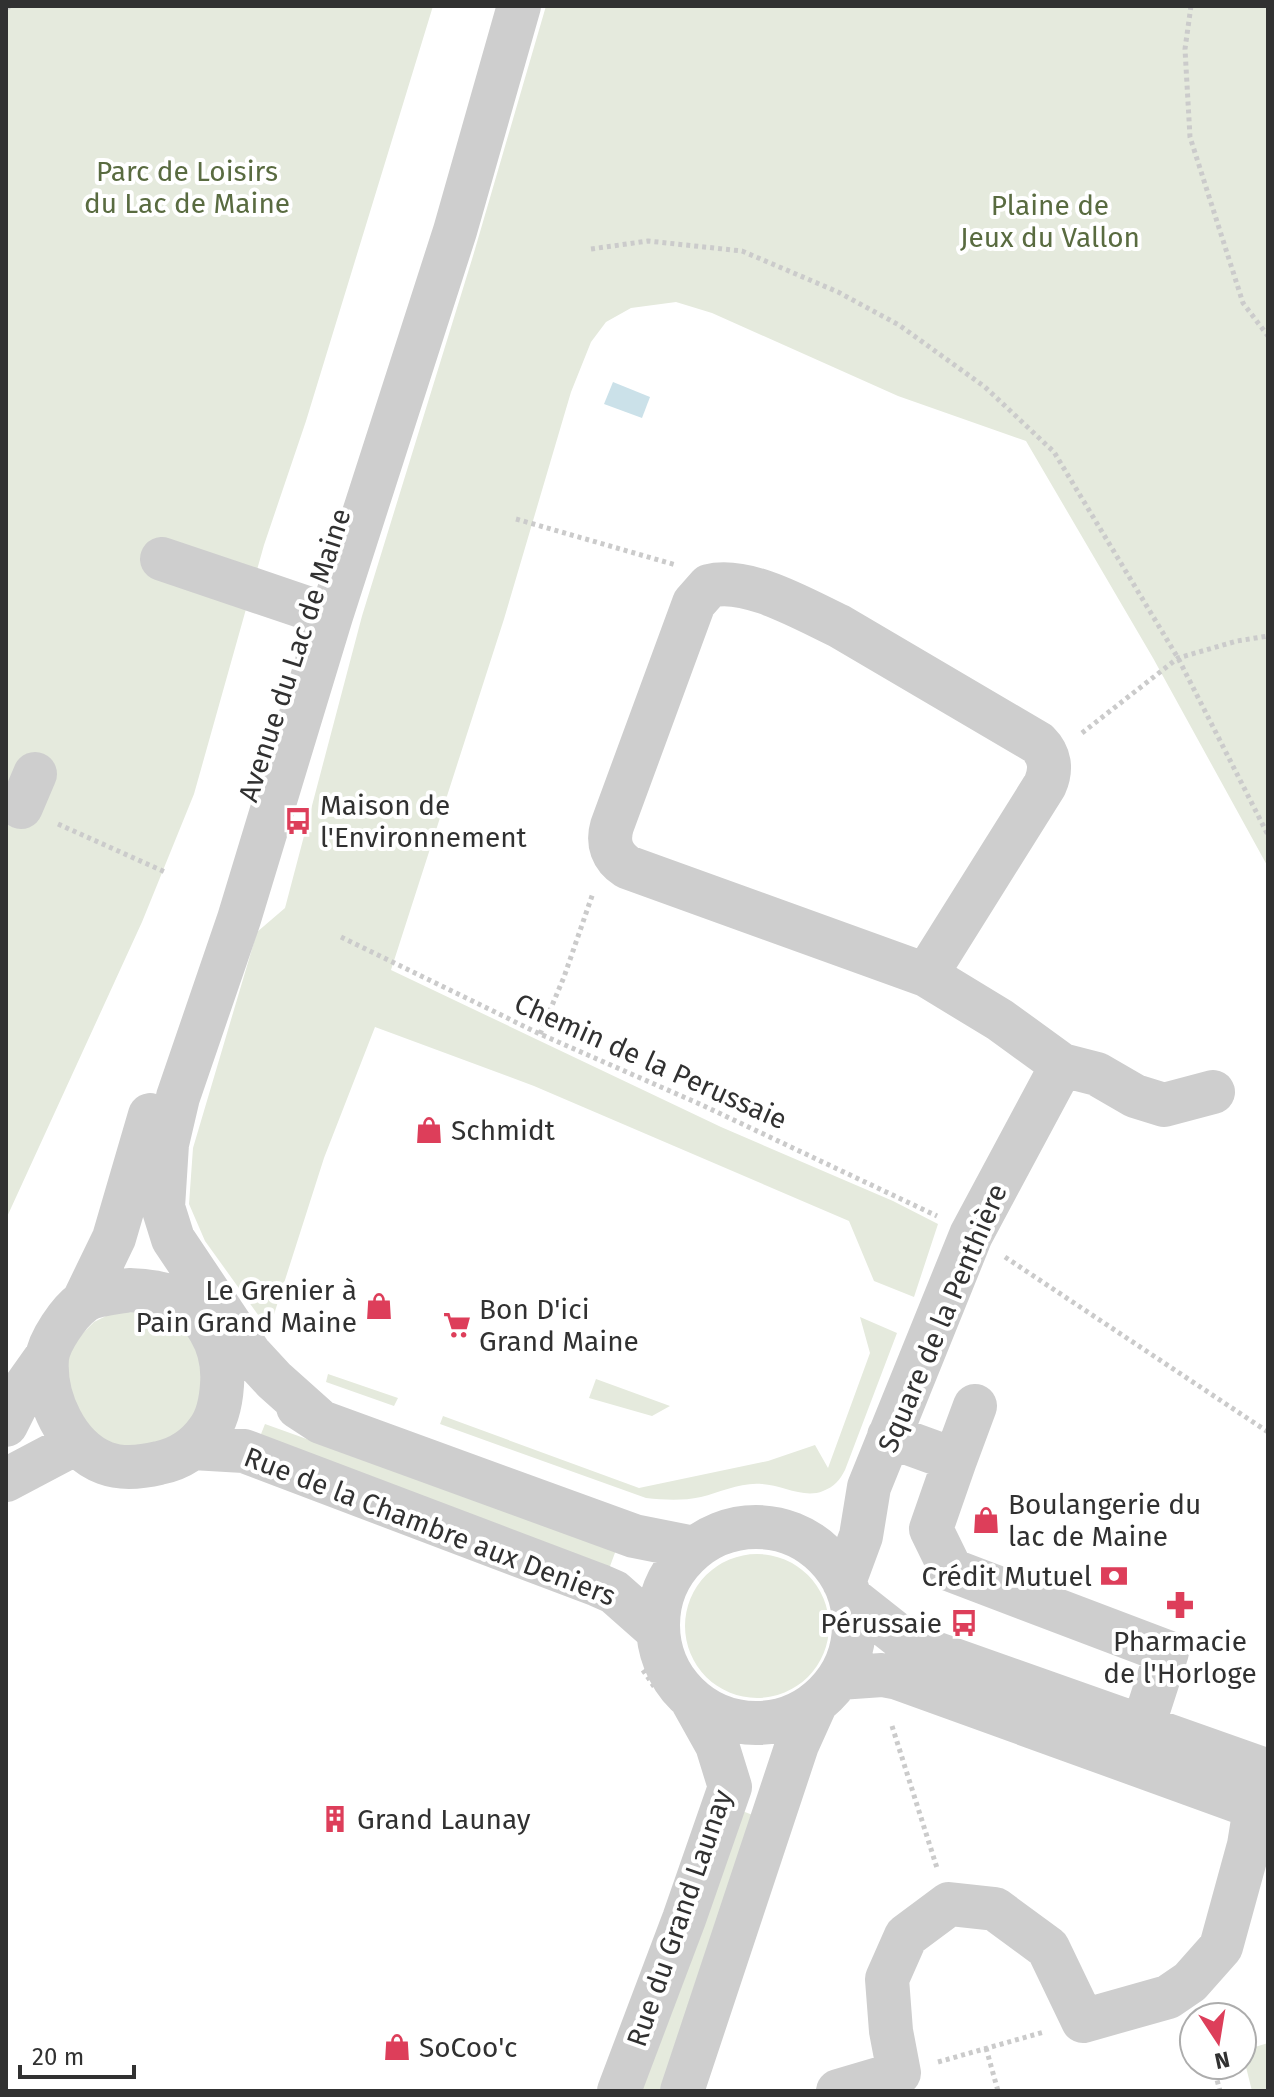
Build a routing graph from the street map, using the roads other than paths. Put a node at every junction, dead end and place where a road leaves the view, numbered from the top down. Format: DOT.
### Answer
graph roads {
  1 [pos="497,6"];
  2 [pos="519,6"];
  3 [pos="162,559"];
  4 [pos="310,609"];
  5 [pos="926,975"];
  6 [pos="1062,1065"];
  7 [pos="1213,1092"];
  8 [pos="84,1300"];
  9 [pos="213,1326"];
  10 [pos="47,1356"];
  11 [pos="975,1406"];
  12 [pos="321,1422"];
  13 [pos="6,1425"];
  14 [pos="889,1436"];
  15 [pos="76,1443"];
  16 [pos="193,1448"];
  17 [pos="955,1460"];
  18 [pos="6,1480"];
  19 [pos="869,1487"];
  20 [pos="791,1533"];
  21 [pos="694,1548"];
  22 [pos="848,1590"];
  23 [pos="657,1630"];
  24 [pos="827,1692"];
  25 [pos="693,1702"];
  26 [pos="1143,1726"];
  27 [pos="1258,1788"];
  28 [pos="619,2091"];
  29 [pos="682,2091"];
  30 [pos="838,2091"];
  1 -- 4 [label="street, Avenue du Lac de Maine"];
  2 -- 9 [label="street, Avenue du Lac de Maine"];
  3 -- 4 [label="street"];
  4 -- 8 [label="street, Avenue du Lac de Maine"];
  5 -- 5 [label="street"];
  5 -- 6 [label="street"];
  6 -- 7 [label="street"];
  6 -- 14 [label="street, Square de la Penthière"];
  8 -- 9 [label="street"];
  8 -- 10 [label="street"];
  9 -- 12 [label="street, Rue de la Chambre aux Deniers"];
  9 -- 12 [label="street, Rue de la Chambre aux Deniers"];
  9 -- 16 [label="street"];
  10 -- 13 [label="street"];
  10 -- 15 [label="street"];
  11 -- 17 [label="street"];
  12 -- 21 [label="street, Rue de la Chambre aux Deniers"];
  14 -- 17 [label="street"];
  14 -- 19 [label="street, Square de la Penthière"];
  15 -- 16 [label="street"];
  15 -- 18 [label="street"];
  16 -- 23 [label="street, Rue de la Chambre aux Deniers"];
  17 -- 26 [label="street"];
  19 -- 20 [label="street, Square de la Penthière"];
  19 -- 22 [label="street, Square de la Penthière"];
  20 -- 21 [label="street"];
  20 -- 22 [label="street"];
  21 -- 23 [label="street"];
  22 -- 24 [label="street"];
  22 -- 26 [label="street"];
  23 -- 25 [label="street"];
  24 -- 25 [label="street"];
  24 -- 27 [label="street"];
  24 -- 29 [label="street, Rue du Grand Launay"];
  25 -- 28 [label="street, Rue du Grand Launay"];
  26 -- 27 [label="street"];
  27 -- 30 [label="street"];
}
